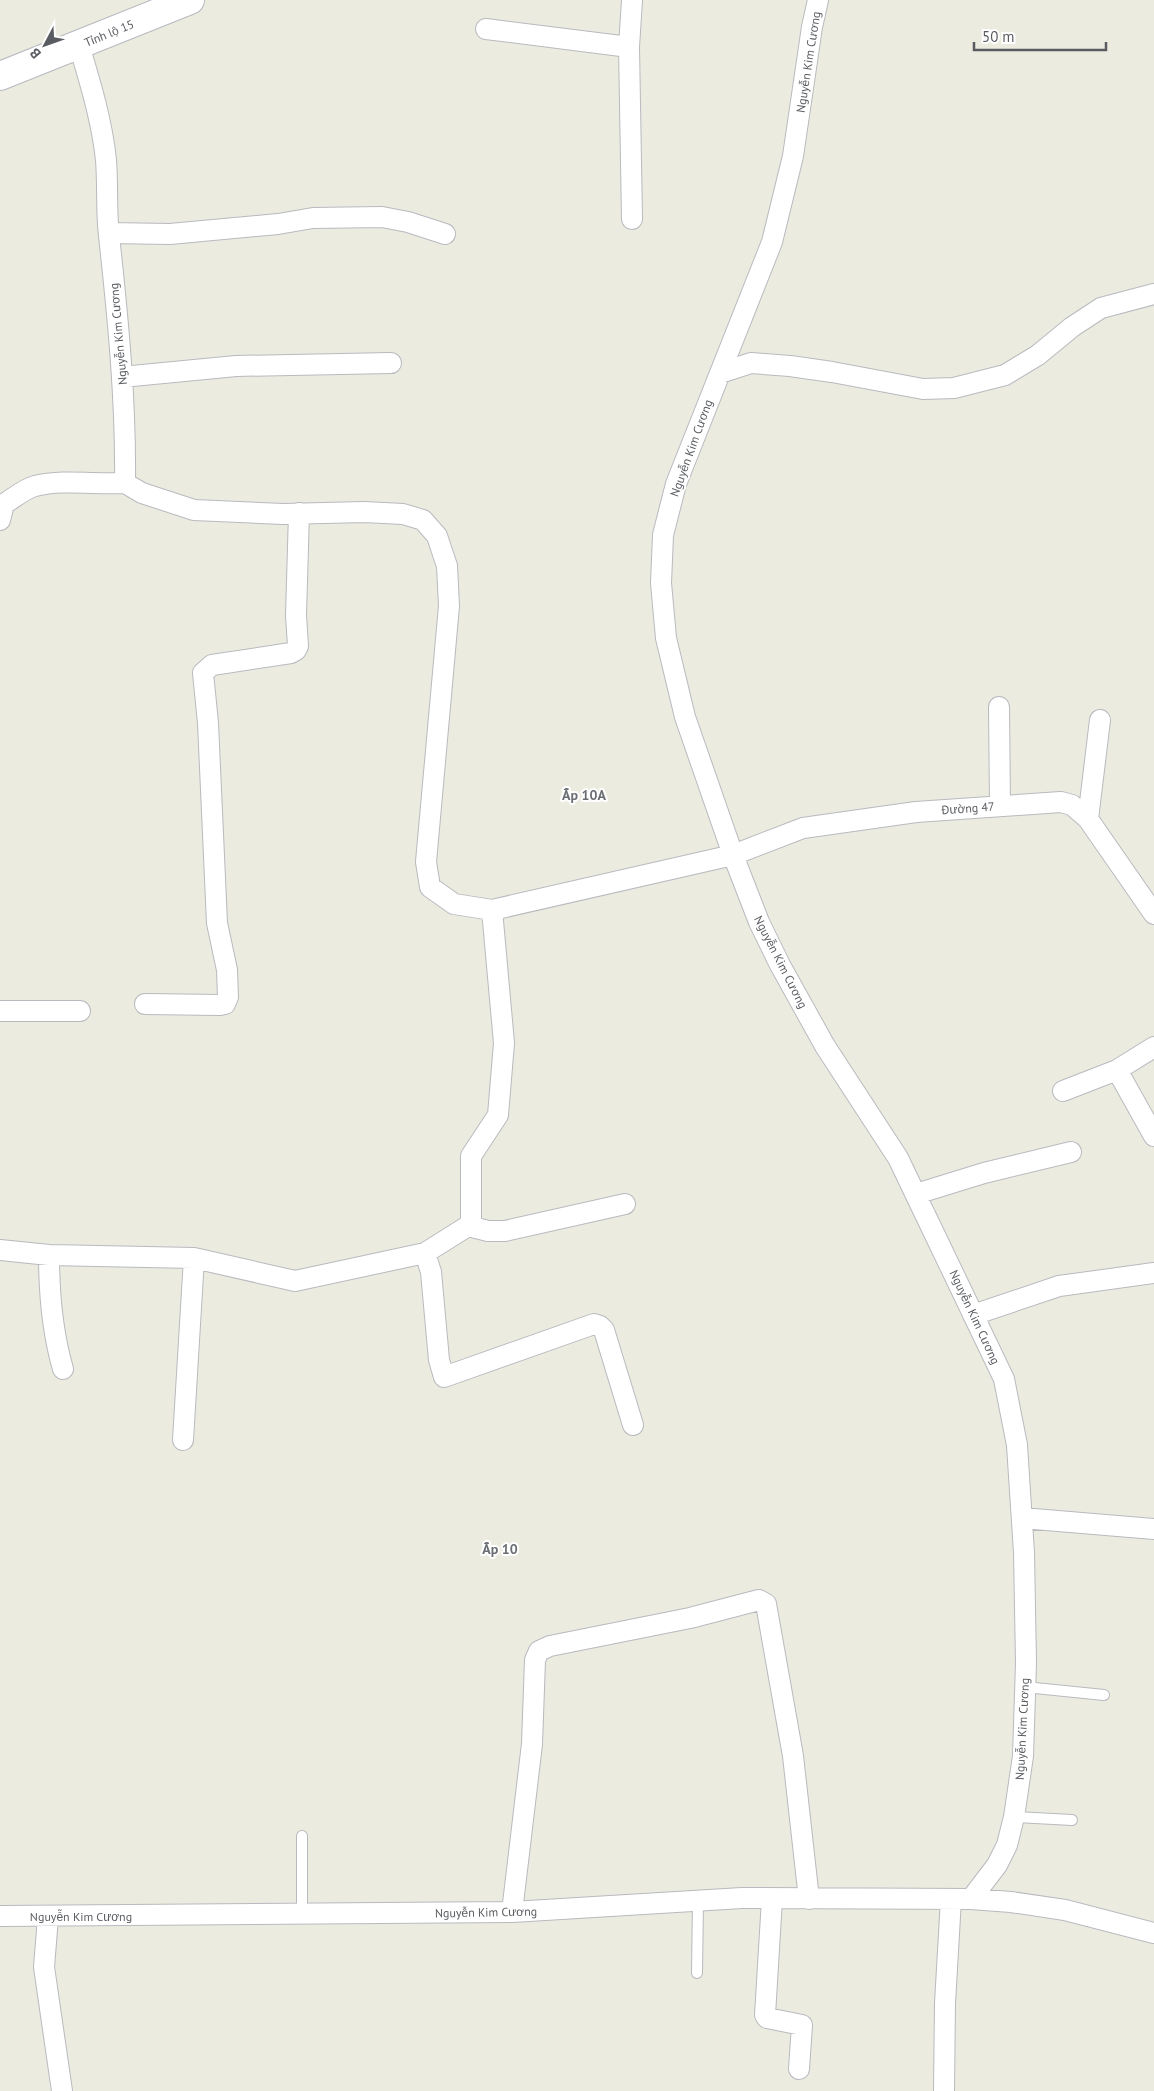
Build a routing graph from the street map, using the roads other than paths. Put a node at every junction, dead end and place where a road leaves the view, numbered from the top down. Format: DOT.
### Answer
graph roads {
  1 [pos="190,0"];
  2 [pos="632,0"];
  3 [pos="818,0"];
  4 [pos="486,29"];
  5 [pos="79,45"];
  6 [pos="629,48"];
  7 [pos="0,76"];
  8 [pos="632,219"];
  9 [pos="109,233"];
  10 [pos="445,234"];
  11 [pos="1154,294"];
  12 [pos="391,363"];
  13 [pos="720,374"];
  14 [pos="122,377"];
  15 [pos="126,483"];
  16 [pos="299,513"];
  17 [pos="0,520"];
  18 [pos="999,707"];
  19 [pos="1100,720"];
  20 [pos="1000,806"];
  21 [pos="1088,819"];
  22 [pos="734,855"];
  23 [pos="492,910"];
  24 [pos="1154,914"];
  25 [pos="145,1004"];
  26 [pos="0,1011"];
  27 [pos="80,1011"];
  28 [pos="1154,1047"];
  29 [pos="1117,1070"];
  30 [pos="1063,1091"];
  31 [pos="1154,1136"];
  32 [pos="1071,1152"];
  33 [pos="916,1194"];
  34 [pos="625,1204"];
  35 [pos="468,1226"];
  36 [pos="0,1250"];
  37 [pos="425,1253"];
  38 [pos="49,1255"];
  39 [pos="194,1258"];
  40 [pos="1154,1273"];
  41 [pos="973,1315"];
  42 [pos="63,1369"];
  43 [pos="633,1425"];
  44 [pos="183,1440"];
  45 [pos="1022,1518"];
  46 [pos="1154,1528"];
  47 [pos="1025,1687"];
  48 [pos="1104,1695"];
  49 [pos="1014,1817"];
  50 [pos="1072,1820"];
  51 [pos="302,1836"];
  52 [pos="772,1898"];
  53 [pos="809,1899"];
  54 [pos="961,1899"];
  55 [pos="698,1901"];
  56 [pos="512,1912"];
  57 [pos="302,1914"];
  58 [pos="0,1916"];
  59 [pos="48,1917"];
  60 [pos="1154,1934"];
  61 [pos="697,1973"];
  62 [pos="799,2069"];
  63 [pos="62,2091"];
  64 [pos="944,2091"];
  1 -- 5 [label="main road, Tỉnh lộ 15"];
  2 -- 6 [label="street"];
  3 -- 13 [label="street, Nguyễn Kim Cương"];
  4 -- 6 [label="street"];
  5 -- 7 [label="main road, Tỉnh lộ 15"];
  5 -- 9 [label="street, Nguyễn Kim Cương"];
  6 -- 8 [label="street"];
  9 -- 10 [label="street"];
  9 -- 14 [label="street, Nguyễn Kim Cương"];
  11 -- 13 [label="street"];
  12 -- 14 [label="street"];
  13 -- 22 [label="street, Nguyễn Kim Cương"];
  14 -- 15 [label="street, Nguyễn Kim Cương"];
  15 -- 16 [label="street"];
  15 -- 17 [label="street"];
  16 -- 23 [label="street"];
  16 -- 25 [label="street"];
  18 -- 20 [label="street"];
  19 -- 21 [label="street"];
  20 -- 21 [label="street, Đường 47"];
  20 -- 22 [label="street, Đường 47"];
  21 -- 24 [label="street, Đường 47"];
  22 -- 23 [label="street, Đường 47"];
  22 -- 33 [label="street, Nguyễn Kim Cương"];
  23 -- 35 [label="street"];
  26 -- 27 [label="street"];
  28 -- 29 [label="street"];
  29 -- 30 [label="street"];
  29 -- 31 [label="street"];
  32 -- 33 [label="street"];
  33 -- 41 [label="street, Nguyễn Kim Cương"];
  34 -- 35 [label="street"];
  35 -- 37 [label="street"];
  36 -- 38 [label="street"];
  37 -- 39 [label="street"];
  37 -- 43 [label="street"];
  38 -- 39 [label="street"];
  38 -- 42 [label="street"];
  39 -- 44 [label="street"];
  40 -- 41 [label="street"];
  41 -- 45 [label="street, Nguyễn Kim Cương"];
  45 -- 46 [label="street"];
  45 -- 47 [label="street, Nguyễn Kim Cương"];
  47 -- 48 [label="lane"];
  47 -- 49 [label="street, Nguyễn Kim Cương"];
  49 -- 50 [label="lane"];
  49 -- 54 [label="street, Nguyễn Kim Cương"];
  51 -- 57 [label="lane"];
  52 -- 53 [label="street, Nguyễn Kim Cương"];
  52 -- 55 [label="street, Nguyễn Kim Cương"];
  52 -- 62 [label="street"];
  53 -- 54 [label="street, Nguyễn Kim Cương"];
  53 -- 56 [label="street"];
  54 -- 60 [label="street, Nguyễn Kim Cương"];
  54 -- 64 [label="street"];
  55 -- 56 [label="street, Nguyễn Kim Cương"];
  55 -- 61 [label="lane"];
  56 -- 57 [label="street, Nguyễn Kim Cương"];
  57 -- 59 [label="street, Nguyễn Kim Cương"];
  58 -- 59 [label="street, Nguyễn Kim Cương"];
  59 -- 63 [label="street"];
}
